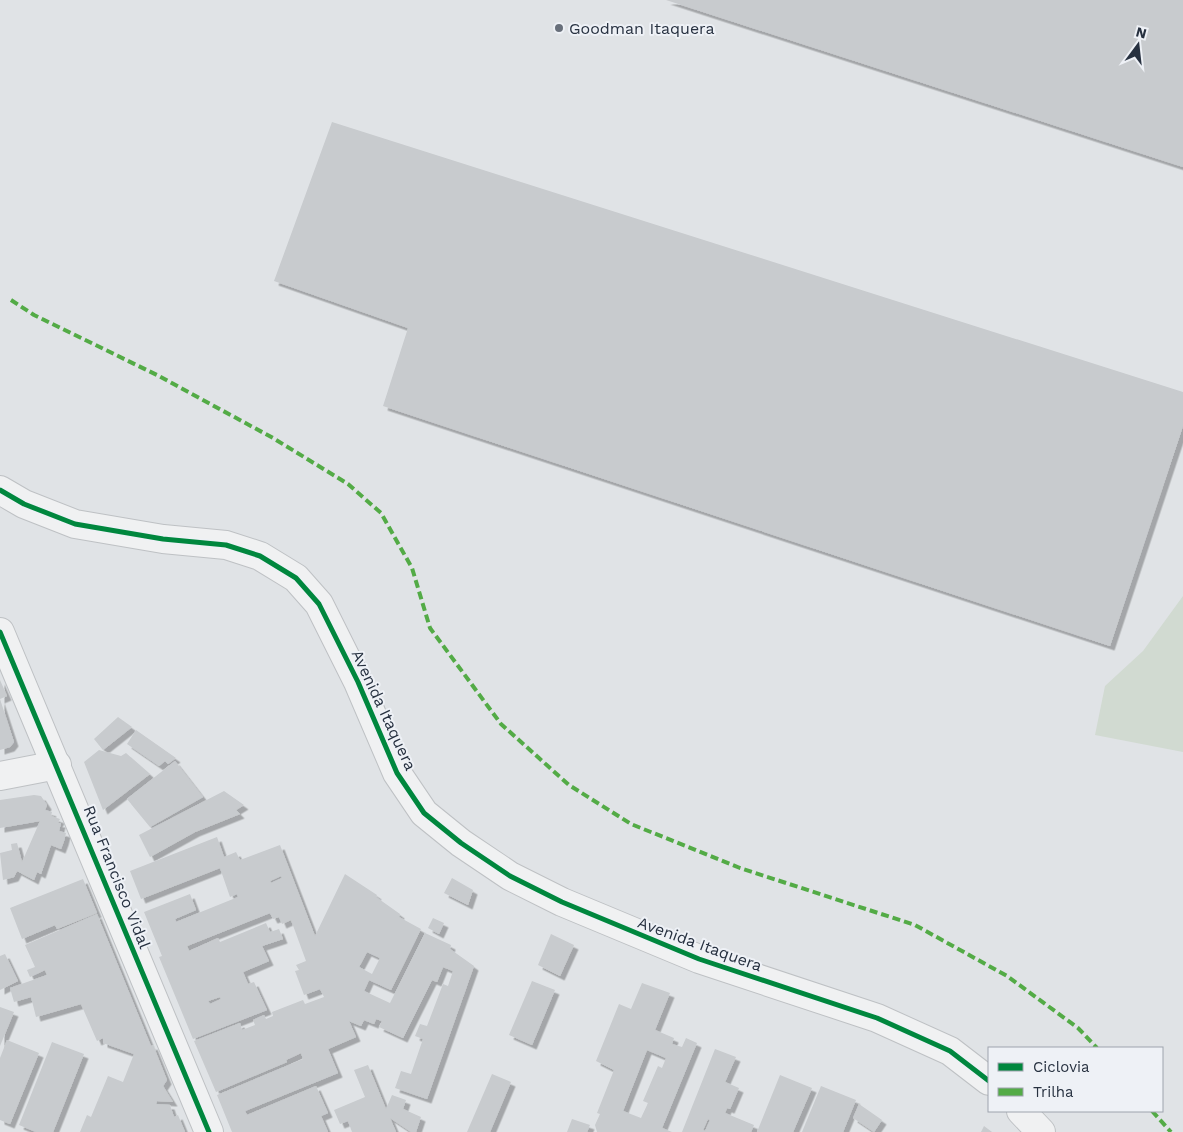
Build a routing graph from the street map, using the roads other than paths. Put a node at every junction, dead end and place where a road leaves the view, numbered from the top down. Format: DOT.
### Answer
graph roads {
  1 [pos="0,490"];
  2 [pos="0,632"];
  3 [pos="57,765"];
  4 [pos="0,776"];
  5 [pos="988,1080"];
  6 [pos="1022,1112"];
  7 [pos="209,1132"];
  8 [pos="1041,1132"];
  1 -- 5 [label="street, Avenida Itaquera"];
  2 -- 3 [label="street, Rua Francisco Vidal"];
  3 -- 4 [label="street"];
  3 -- 7 [label="street, Rua Francisco Vidal"];
  6 -- 8 [label="street"];
}
